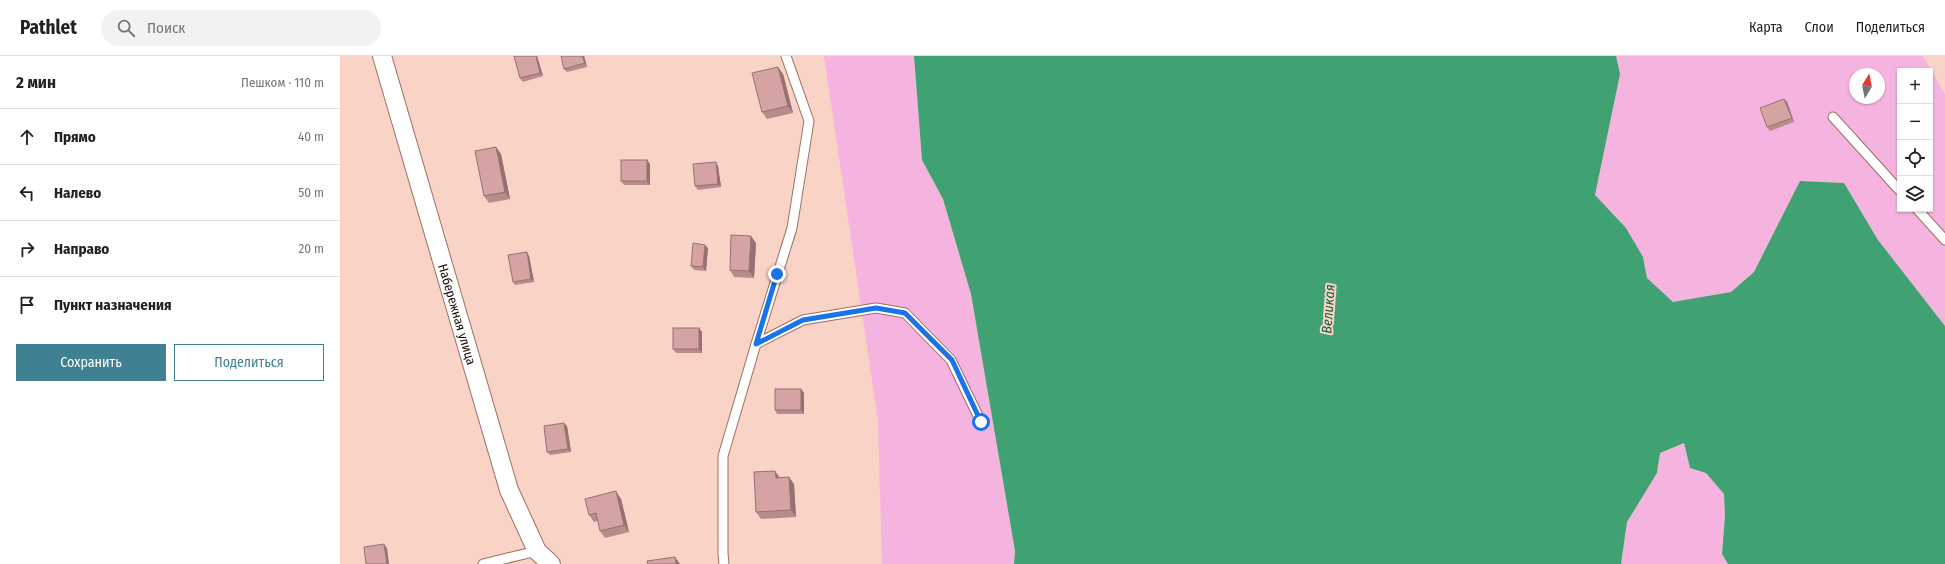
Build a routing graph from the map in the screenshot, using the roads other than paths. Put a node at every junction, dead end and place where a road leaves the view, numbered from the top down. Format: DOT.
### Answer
graph roads {
  1 [pos="382,56"];
  2 [pos="786,56"];
  3 [pos="1833,117"];
  4 [pos="1897,188"];
  5 [pos="1920,212"];
  6 [pos="1945,240"];
  7 [pos="756,344"];
  8 [pos="981,422"];
  9 [pos="537,550"];
  10 [pos="483,564"];
  11 [pos="551,564"];
  12 [pos="724,564"];
  1 -- 9 [label="street, Набережная улица"];
  2 -- 7 [label="lane"];
  3 -- 4 [label="lane"];
  5 -- 6 [label="lane"];
  7 -- 8 [label="lane"];
  7 -- 12 [label="lane"];
  9 -- 10 [label="lane"];
  9 -- 11 [label="street, Набережная улица"];
}
